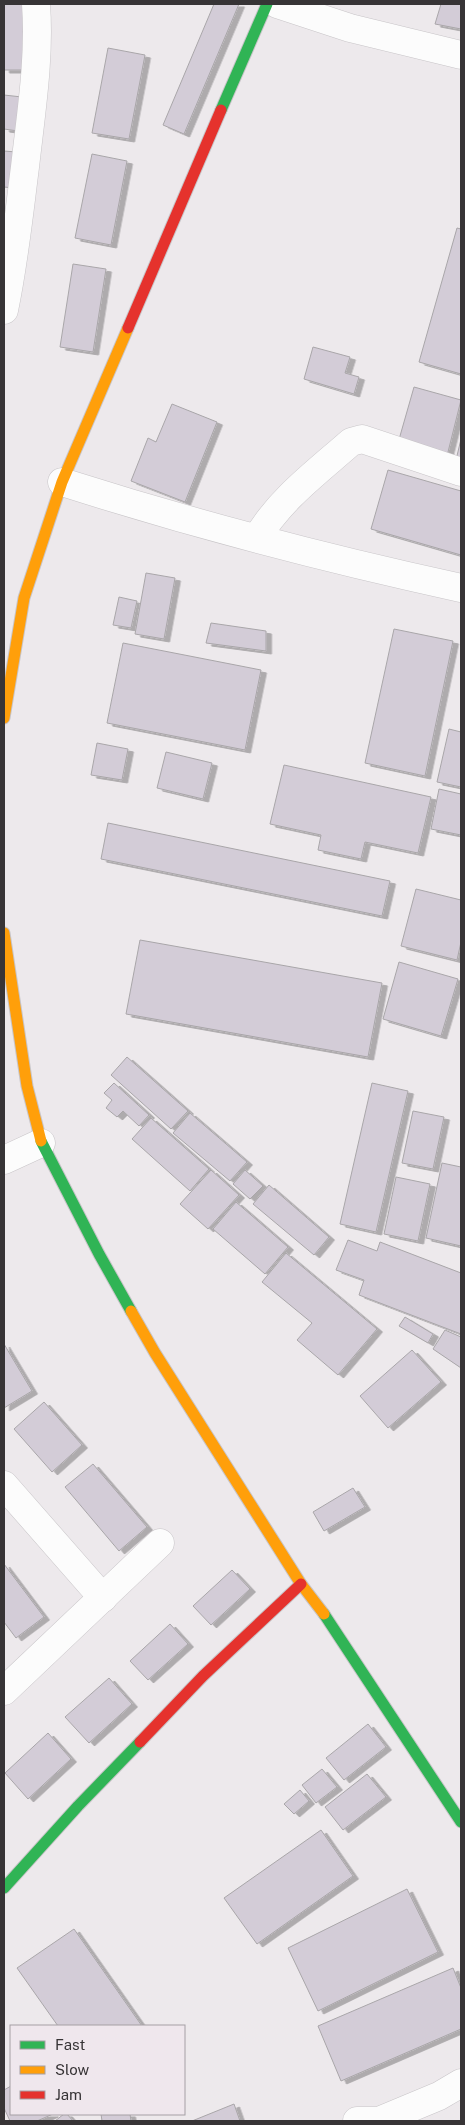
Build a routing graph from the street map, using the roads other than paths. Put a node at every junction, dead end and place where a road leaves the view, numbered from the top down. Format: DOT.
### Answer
graph roads {
  1 [pos="36,4"];
  2 [pos="267,4"];
  3 [pos="277,4"];
  4 [pos="461,55"];
  5 [pos="10,235"];
  6 [pos="4,310"];
  7 [pos="461,472"];
  8 [pos="62,482"];
  9 [pos="257,538"];
  10 [pos="461,588"];
  11 [pos="4,718"];
  12 [pos="4,933"];
  13 [pos="41,1143"];
  14 [pos="4,1160"];
  15 [pos="4,1485"];
  16 [pos="160,1543"];
  17 [pos="302,1584"];
  18 [pos="103,1598"];
  19 [pos="4,1691"];
  20 [pos="461,1822"];
  21 [pos="4,1888"];
  22 [pos="461,2084"];
  23 [pos="357,2121"];
  1 -- 5 [label="street"];
  2 -- 8 [label="main road"];
  3 -- 4 [label="street"];
  5 -- 6 [label="street"];
  7 -- 9 [label="street"];
  8 -- 9 [label="street"];
  8 -- 11 [label="main road"];
  9 -- 10 [label="street"];
  12 -- 13 [label="main road"];
  13 -- 14 [label="street"];
  13 -- 17 [label="main road"];
  15 -- 18 [label="street"];
  16 -- 18 [label="street"];
  17 -- 20 [label="main road"];
  17 -- 21 [label="main road"];
  18 -- 19 [label="street"];
  22 -- 23 [label="street"];
}
